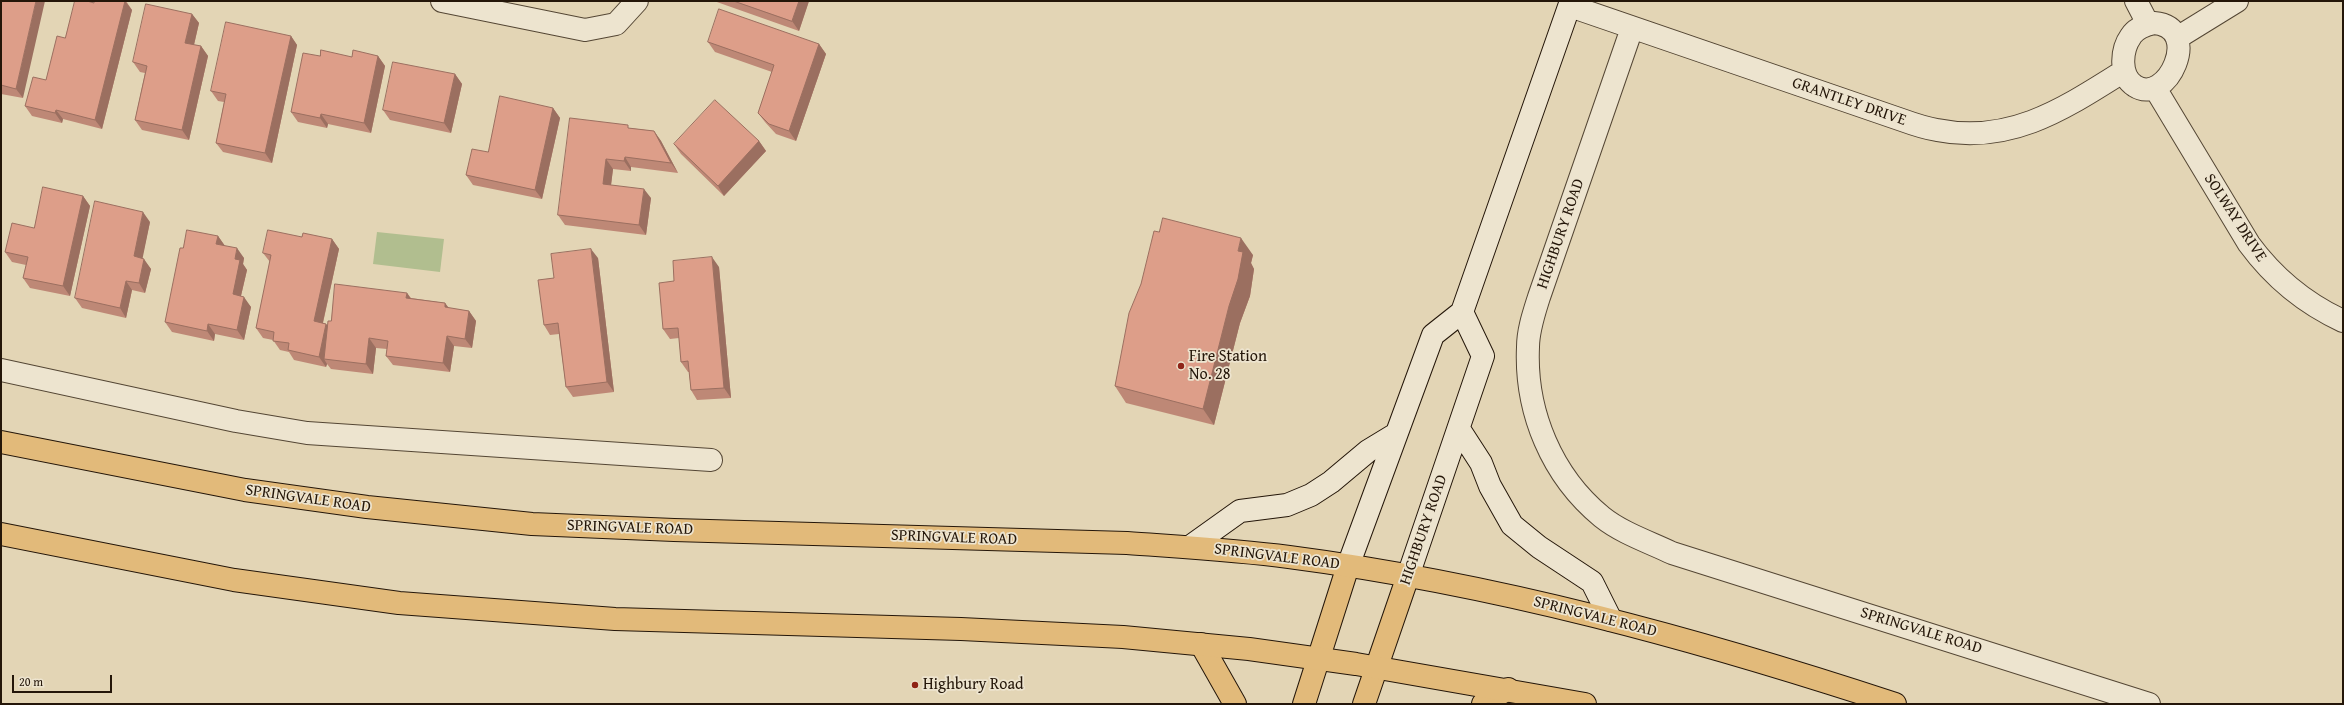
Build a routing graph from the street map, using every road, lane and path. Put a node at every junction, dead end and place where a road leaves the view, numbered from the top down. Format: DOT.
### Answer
graph roads {
  1 [pos="442,1"];
  2 [pos="637,1"];
  3 [pos="2136,1"];
  4 [pos="2237,1"];
  5 [pos="1570,4"];
  6 [pos="2148,24"];
  7 [pos="1632,28"];
  8 [pos="2177,38"];
  9 [pos="2124,71"];
  10 [pos="2155,88"];
  11 [pos="1462,312"];
  12 [pos="2343,321"];
  13 [pos="1,370"];
  14 [pos="1459,430"];
  15 [pos="1396,434"];
  16 [pos="1,442"];
  17 [pos="1546,444"];
  18 [pos="711,460"];
  19 [pos="1,534"];
  20 [pos="1191,546"];
  21 [pos="1348,566"];
  22 [pos="1408,576"];
  23 [pos="1612,620"];
  24 [pos="1201,644"];
  25 [pos="1318,658"];
  26 [pos="1378,667"];
  27 [pos="1508,689"];
  28 [pos="1235,704"];
  29 [pos="1304,704"];
  30 [pos="1364,704"];
  31 [pos="1483,704"];
  32 [pos="1585,704"];
  33 [pos="1895,704"];
  34 [pos="2149,704"];
  1 -- 2 [label="street"];
  3 -- 6 [label="street"];
  4 -- 8 [label="street"];
  5 -- 7 [label="street, GRANTLEY DRIVE"];
  5 -- 11 [label="street"];
  6 -- 8 [label="street"];
  6 -- 9 [label="street"];
  7 -- 9 [label="street, GRANTLEY DRIVE"];
  7 -- 17 [label="street, HIGHBURY ROAD"];
  8 -- 10 [label="street"];
  9 -- 10 [label="street"];
  10 -- 12 [label="street, SOLWAY DRIVE"];
  11 -- 14 [label="street, HIGHBURY ROAD"];
  11 -- 15 [label="street"];
  13 -- 18 [label="street"];
  14 -- 22 [label="street, HIGHBURY ROAD"];
  14 -- 23 [label="street"];
  15 -- 20 [label="street"];
  15 -- 21 [label="street"];
  16 -- 20 [label="main road, SPRINGVALE ROAD"];
  17 -- 34 [label="street, SPRINGVALE ROAD"];
  19 -- 24 [label="main road"];
  20 -- 21 [label="main road, SPRINGVALE ROAD"];
  21 -- 22 [label="main road, SPRINGVALE ROAD"];
  21 -- 25 [label="main road"];
  22 -- 23 [label="main road, SPRINGVALE ROAD"];
  22 -- 26 [label="main road, HIGHBURY ROAD"];
  23 -- 33 [label="main road, SPRINGVALE ROAD"];
  24 -- 25 [label="main road"];
  24 -- 28 [label="main road"];
  25 -- 26 [label="main road"];
  25 -- 29 [label="main road"];
  26 -- 27 [label="main road"];
  26 -- 30 [label="main road, HIGHBURY ROAD"];
  27 -- 31 [label="main road"];
  27 -- 32 [label="main road"];
}
